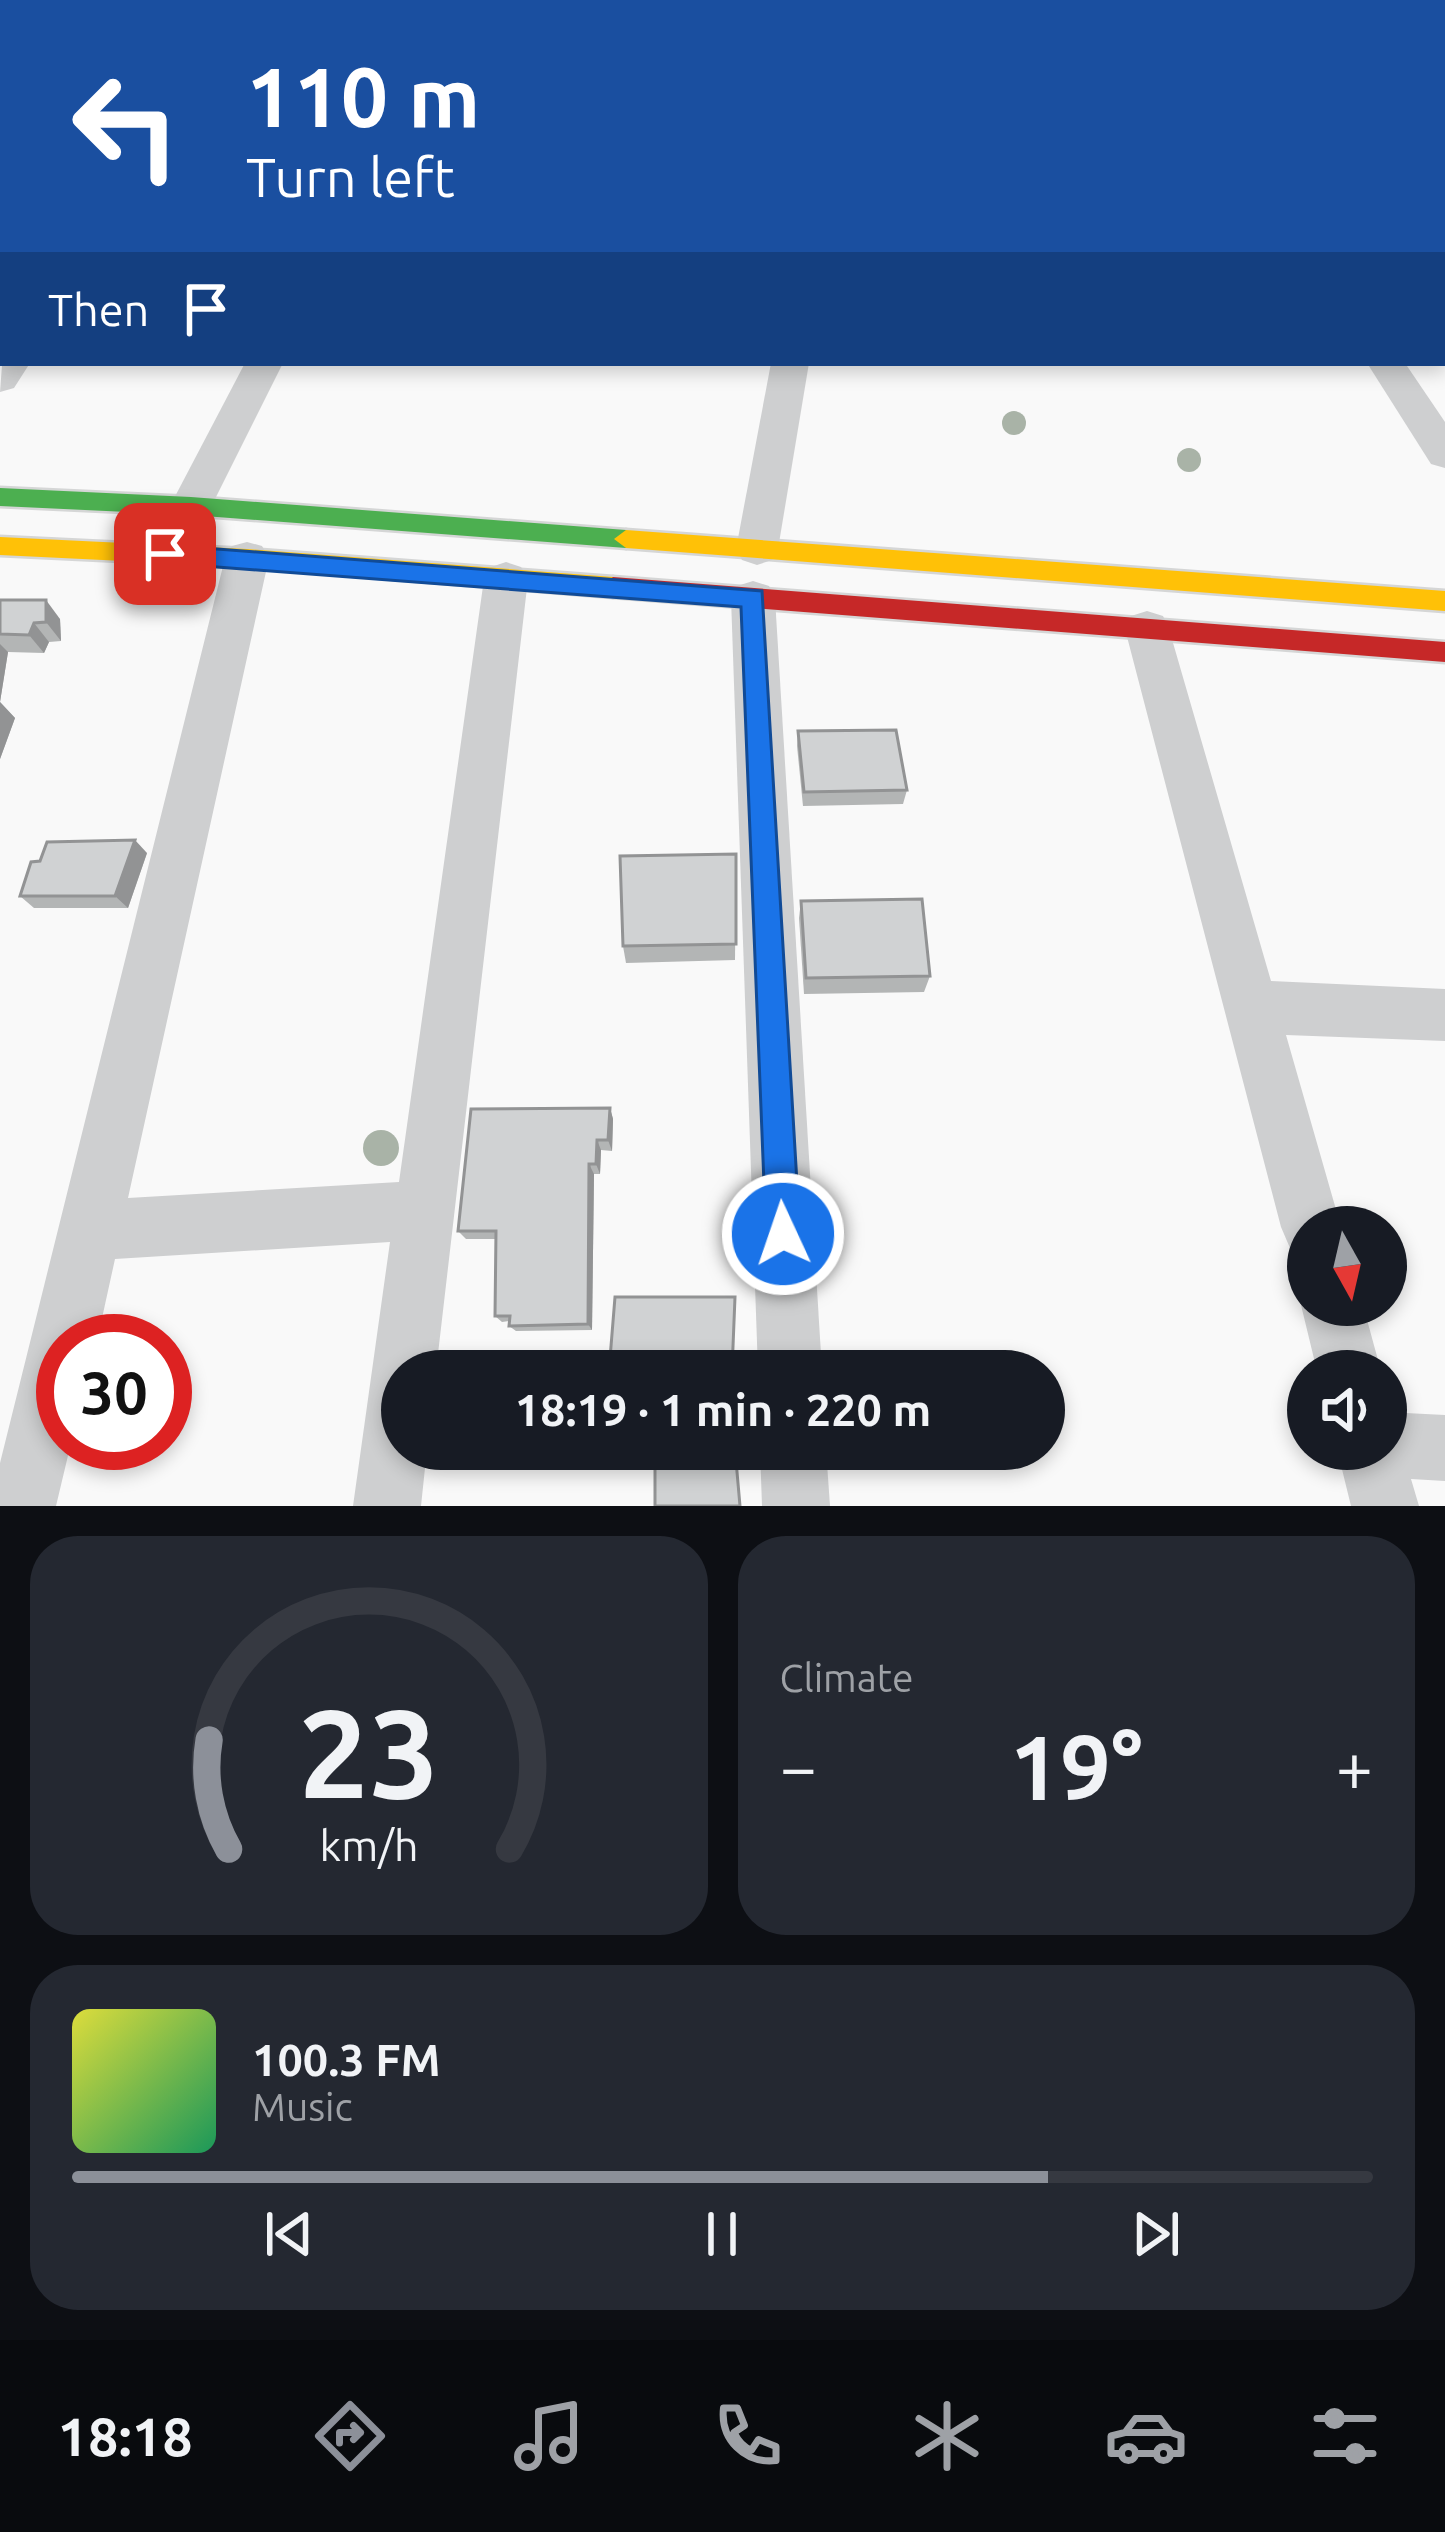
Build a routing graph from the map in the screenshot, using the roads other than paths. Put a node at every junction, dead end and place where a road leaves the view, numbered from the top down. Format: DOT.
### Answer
graph roads {
  1 [pos="262,366"];
  2 [pos="790,366"];
  3 [pos="1389,366"];
  4 [pos="1445,454"];
  5 [pos="0,496"];
  6 [pos="191,506"];
  7 [pos="0,546"];
  8 [pos="248,558"];
  9 [pos="755,573"];
  10 [pos="506,579"];
  11 [pos="1445,601"];
  12 [pos="1148,629"];
  13 [pos="1445,652"];
  14 [pos="1253,1007"];
  15 [pos="1445,1015"];
  16 [pos="1305,1206"];
  17 [pos="424,1210"];
  18 [pos="94,1230"];
  19 [pos="72,1314"];
  20 [pos="407,1350"];
  21 [pos="789,1350"];
  22 [pos="1407,1446"];
  23 [pos="1445,1448"];
  24 [pos="36,1452"];
  25 [pos="392,1470"];
  26 [pos="795,1470"];
  27 [pos="1376,1470"];
  28 [pos="22,1506"];
  29 [pos="387,1506"];
  30 [pos="796,1506"];
  31 [pos="1385,1506"];
  1 -- 6 [label="street"];
  2 -- 9 [label="street"];
  3 -- 4 [label="street"];
  5 -- 6 [label="highway"];
  6 -- 9 [label="highway"];
  7 -- 8 [label="highway"];
  8 -- 10 [label="highway"];
  8 -- 18 [label="street"];
  9 -- 10 [label="highway"];
  9 -- 11 [label="highway"];
  9 -- 12 [label="highway"];
  9 -- 21 [label="street"];
  10 -- 17 [label="street"];
  12 -- 13 [label="highway"];
  12 -- 14 [label="street"];
  14 -- 15 [label="street"];
  14 -- 16 [label="street"];
  17 -- 18 [label="street"];
  17 -- 20 [label="street"];
  18 -- 19 [label="street"];
  22 -- 23 [label="street"];
  24 -- 28 [label="street"];
  25 -- 29 [label="street"];
  26 -- 30 [label="street"];
  27 -- 31 [label="street"];
}
